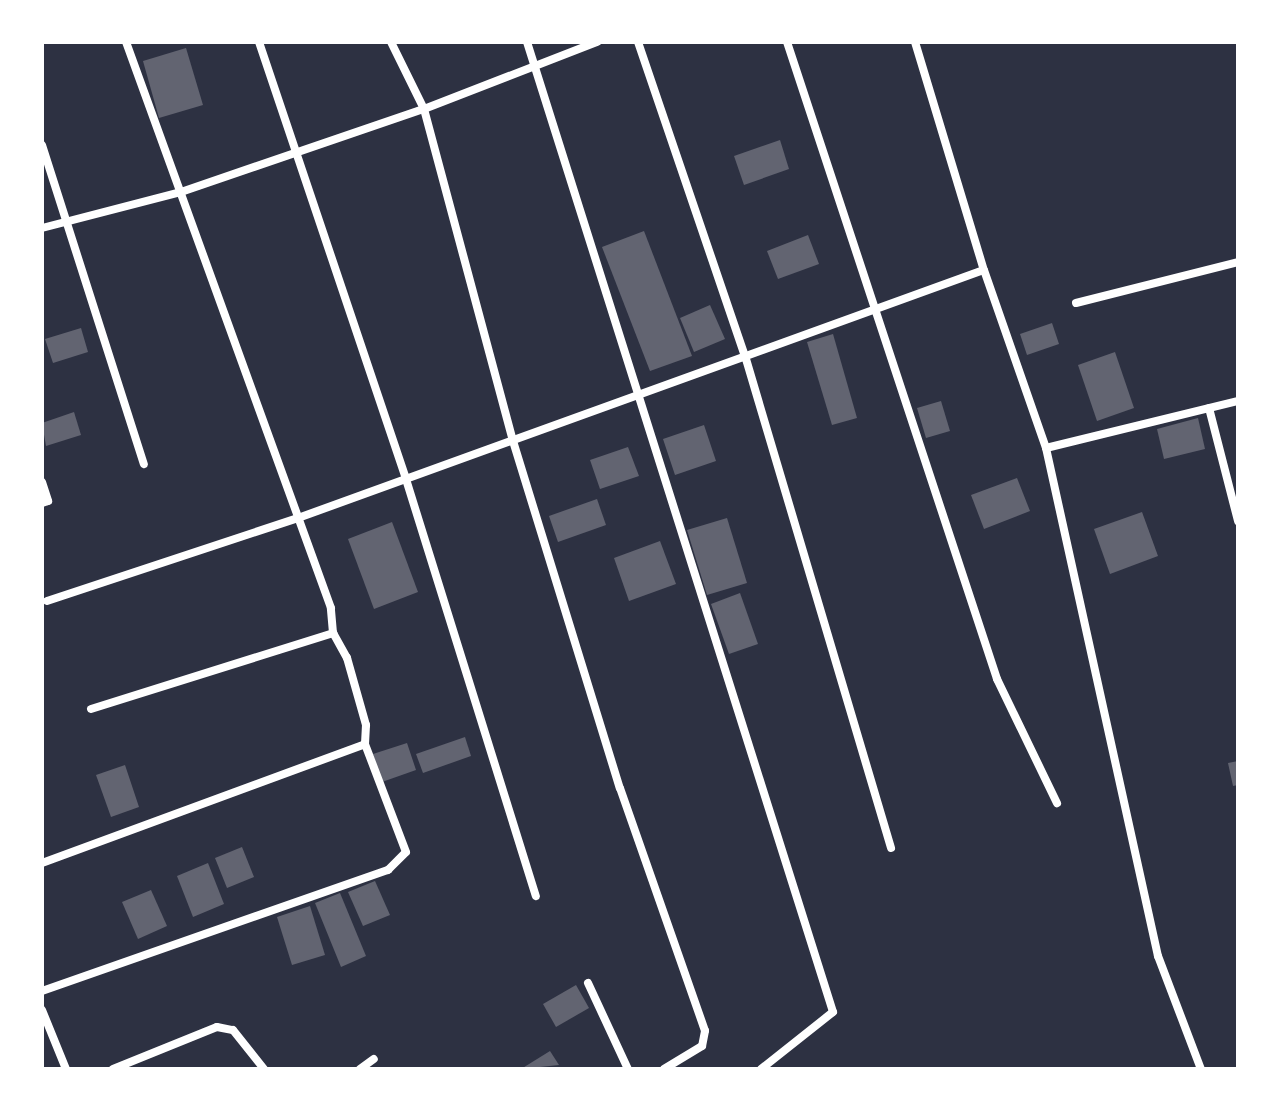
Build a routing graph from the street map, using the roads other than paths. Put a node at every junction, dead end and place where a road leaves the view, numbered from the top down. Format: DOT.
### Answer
graph roads {
  1 [pos="126,42"];
  2 [pos="259,42"];
  3 [pos="391,42"];
  4 [pos="527,42"];
  5 [pos="597,42"];
  6 [pos="638,42"];
  7 [pos="787,42"];
  8 [pos="915,42"];
  9 [pos="535,64"];
  10 [pos="424,109"];
  11 [pos="42,145"];
  12 [pos="294,154"];
  13 [pos="181,192"];
  14 [pos="66,221"];
  15 [pos="42,228"];
  16 [pos="1238,262"];
  17 [pos="984,270"];
  18 [pos="1076,303"];
  19 [pos="878,310"];
  20 [pos="746,359"];
  21 [pos="641,396"];
  22 [pos="1238,401"];
  23 [pos="1209,408"];
  24 [pos="513,441"];
  25 [pos="1046,448"];
  26 [pos="144,464"];
  27 [pos="405,476"];
  28 [pos="42,482"];
  29 [pos="42,503"];
  30 [pos="298,518"];
  31 [pos="1238,521"];
  32 [pos="47,601"];
  33 [pos="333,633"];
  34 [pos="91,709"];
  35 [pos="365,744"];
  36 [pos="1057,803"];
  37 [pos="891,848"];
  38 [pos="42,863"];
  39 [pos="536,896"];
  40 [pos="588,983"];
  41 [pos="42,991"];
  42 [pos="42,1010"];
  43 [pos="374,1059"];
  44 [pos="66,1069"];
  45 [pos="113,1069"];
  46 [pos="264,1069"];
  47 [pos="360,1069"];
  48 [pos="628,1069"];
  49 [pos="664,1069"];
  50 [pos="761,1069"];
  51 [pos="1201,1069"];
  1 -- 13 [label="street"];
  2 -- 12 [label="street"];
  3 -- 10 [label="street"];
  4 -- 9 [label="street"];
  5 -- 9 [label="street"];
  6 -- 20 [label="street"];
  7 -- 19 [label="street"];
  8 -- 17 [label="street"];
  9 -- 10 [label="street"];
  9 -- 21 [label="street"];
  10 -- 12 [label="street"];
  10 -- 24 [label="street"];
  11 -- 14 [label="street"];
  12 -- 13 [label="street"];
  12 -- 27 [label="street"];
  13 -- 14 [label="street"];
  13 -- 30 [label="street"];
  14 -- 15 [label="street"];
  14 -- 26 [label="street"];
  16 -- 18 [label="street"];
  17 -- 19 [label="street"];
  17 -- 25 [label="street"];
  19 -- 20 [label="street"];
  19 -- 36 [label="street"];
  20 -- 21 [label="street"];
  20 -- 37 [label="street"];
  21 -- 24 [label="street"];
  21 -- 50 [label="street"];
  22 -- 23 [label="street"];
  23 -- 25 [label="street"];
  23 -- 31 [label="street"];
  24 -- 27 [label="street"];
  24 -- 49 [label="street"];
  25 -- 51 [label="street"];
  27 -- 30 [label="street"];
  27 -- 39 [label="street"];
  28 -- 29 [label="street"];
  30 -- 32 [label="street"];
  30 -- 33 [label="street"];
  33 -- 34 [label="street"];
  33 -- 35 [label="street"];
  35 -- 38 [label="street"];
  35 -- 41 [label="street"];
  40 -- 48 [label="street"];
  42 -- 44 [label="street"];
  43 -- 47 [label="street"];
  45 -- 46 [label="street"];
}
